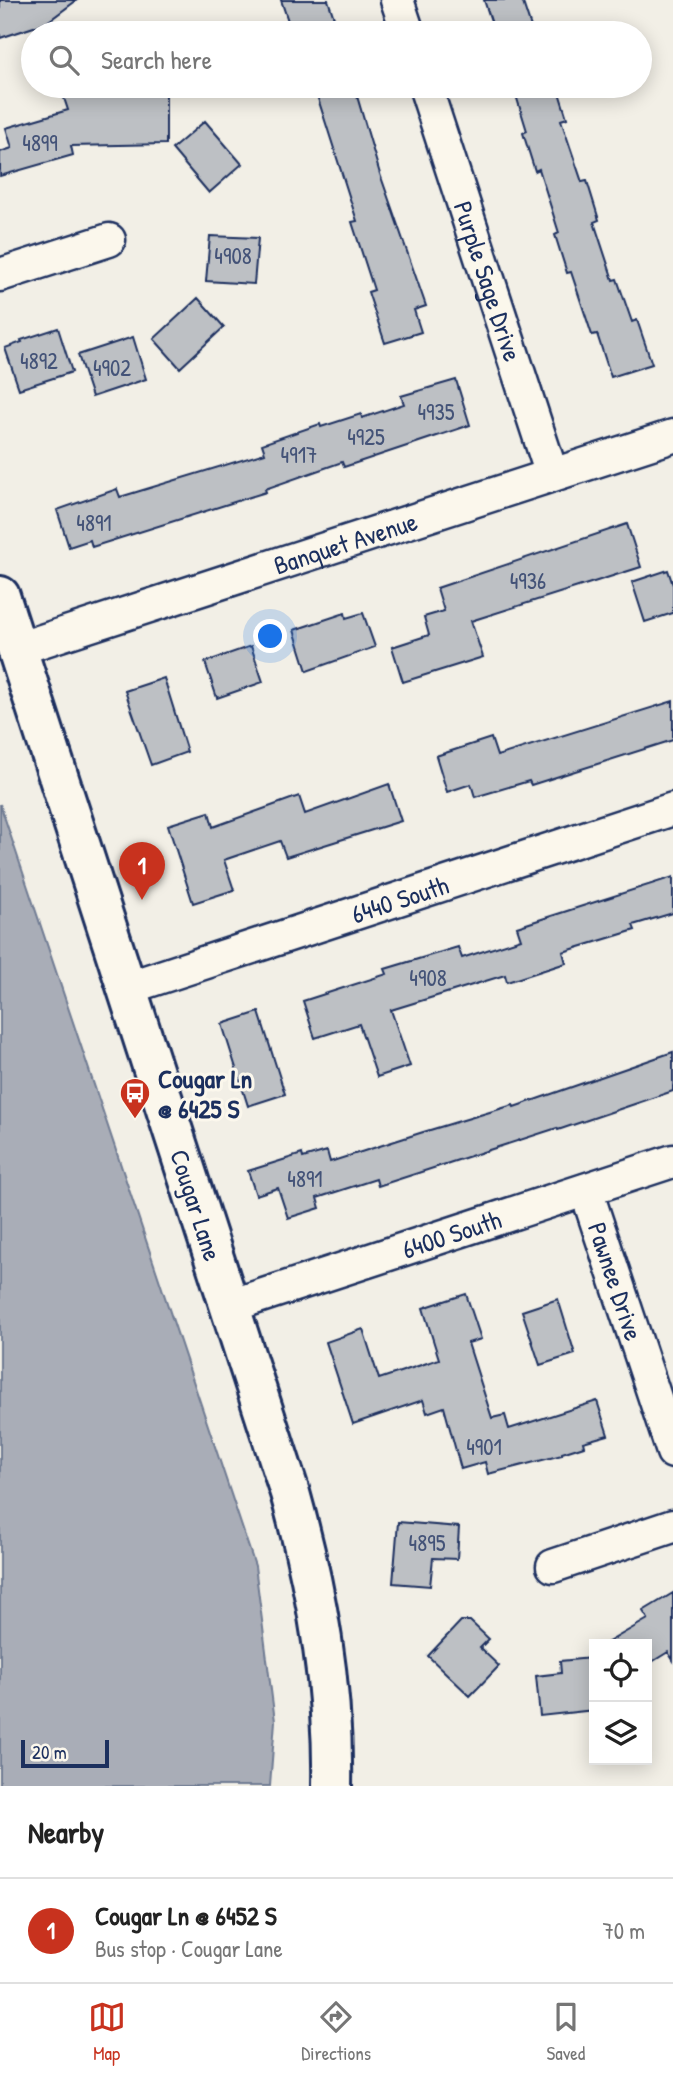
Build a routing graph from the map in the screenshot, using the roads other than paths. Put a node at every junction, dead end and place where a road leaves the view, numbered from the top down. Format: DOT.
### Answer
graph roads {
  1 [pos="397,0"];
  2 [pos="404,21"];
  3 [pos="429,98"];
  4 [pos="109,240"];
  5 [pos="0,275"];
  6 [pos="673,436"];
  7 [pos="552,475"];
  8 [pos="0,596"];
  9 [pos="17,649"];
  10 [pos="673,809"];
  11 [pos="127,988"];
  12 [pos="673,1161"];
  13 [pos="586,1190"];
  14 [pos="230,1306"];
  15 [pos="673,1452"];
  16 [pos="673,1526"];
  17 [pos="553,1566"];
  18 [pos="332,1786"];
  1 -- 2 [label="street"];
  3 -- 7 [label="street, Purple Sage Drive"];
  4 -- 5 [label="street"];
  6 -- 7 [label="street, Banquet Avenue"];
  7 -- 9 [label="street, Banquet Avenue"];
  8 -- 9 [label="main road, Cougar Lane"];
  9 -- 11 [label="main road, Cougar Lane"];
  10 -- 11 [label="street, 6440 South"];
  11 -- 14 [label="main road, Cougar Lane"];
  12 -- 13 [label="street, 6400 South"];
  13 -- 14 [label="street, 6400 South"];
  13 -- 15 [label="street, Pawnee Drive"];
  14 -- 18 [label="main road, Cougar Lane"];
  16 -- 17 [label="street"];
}
